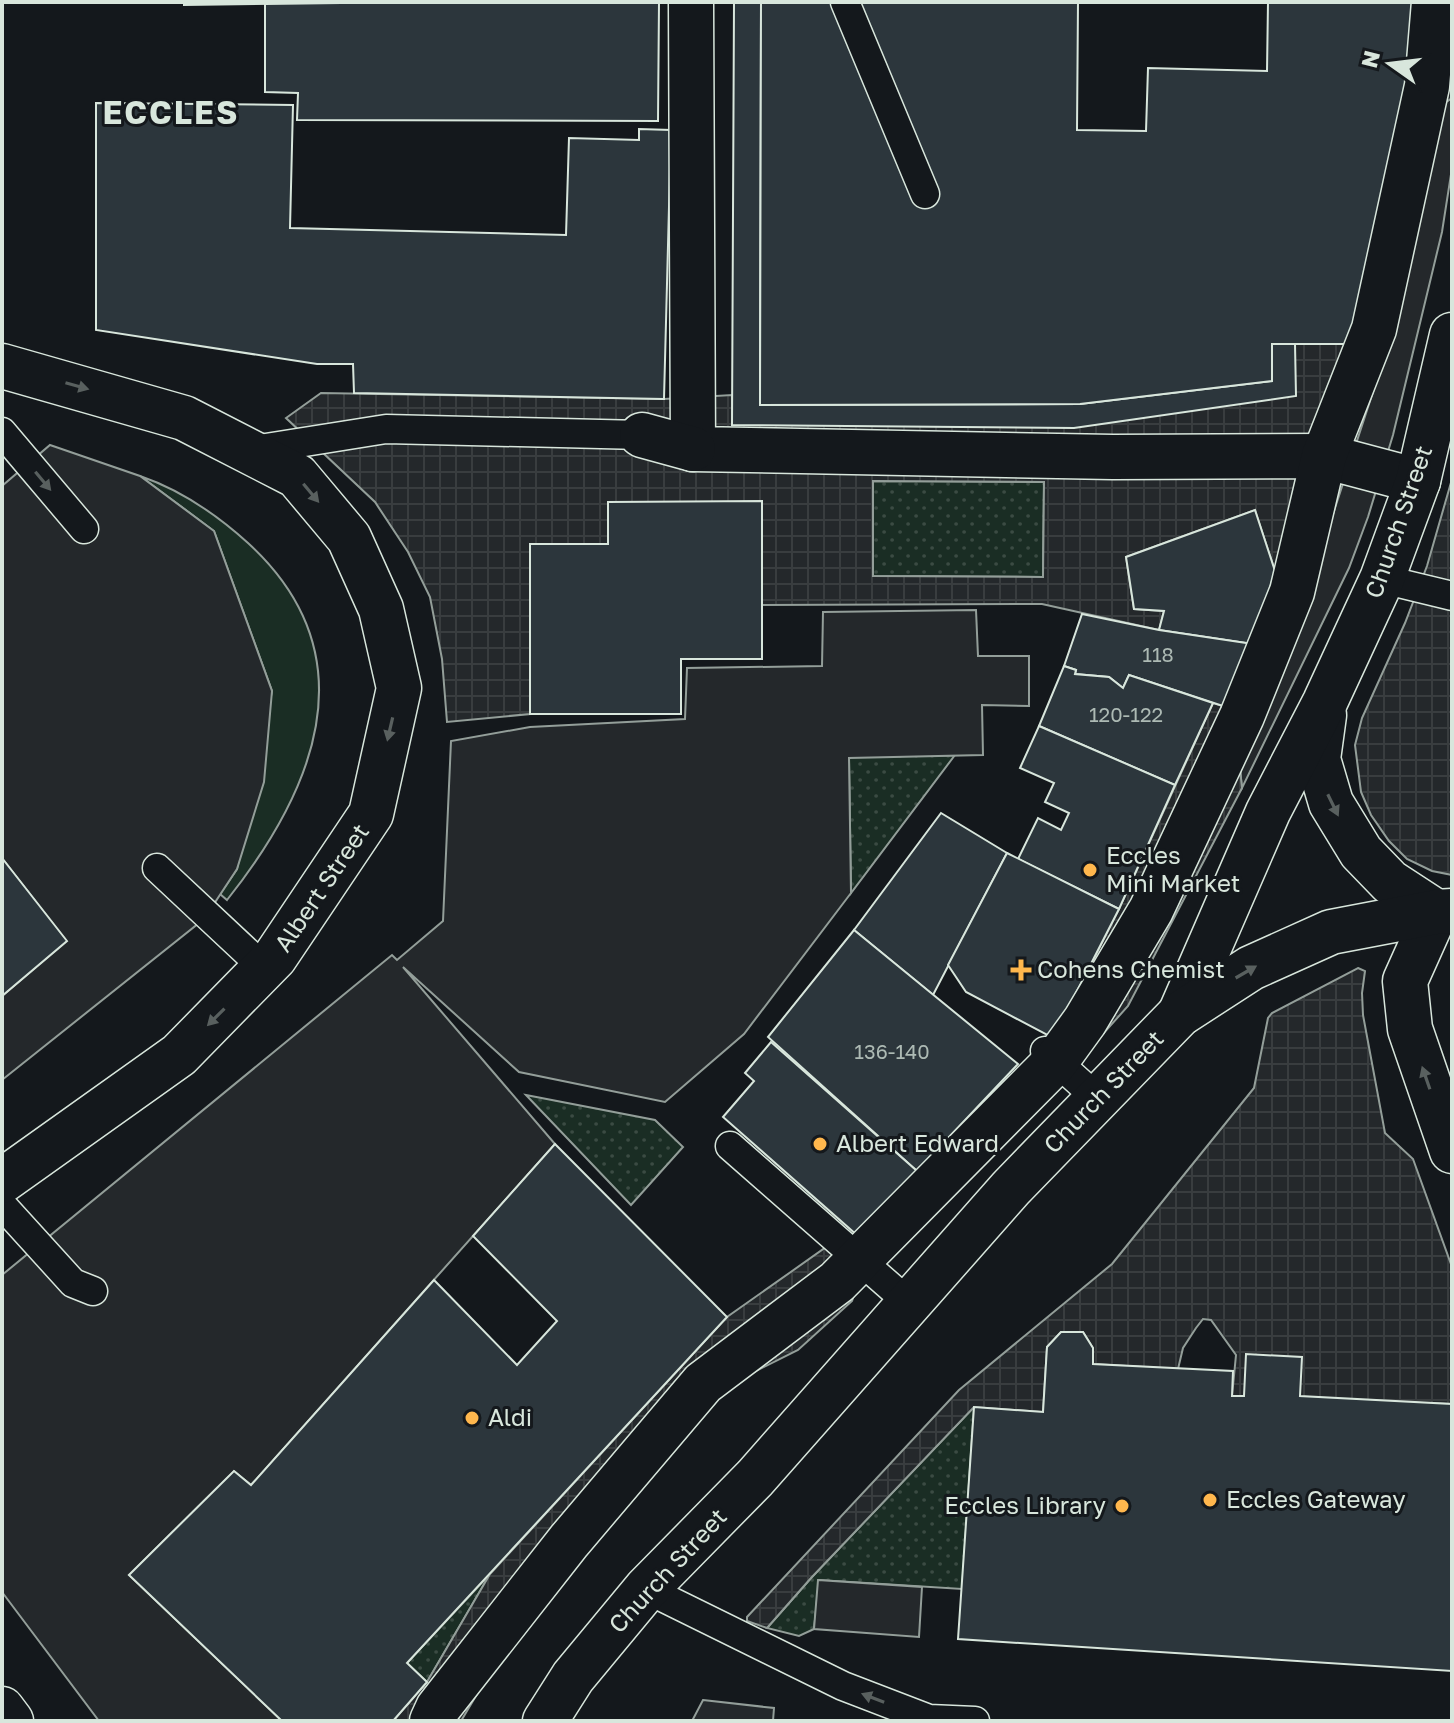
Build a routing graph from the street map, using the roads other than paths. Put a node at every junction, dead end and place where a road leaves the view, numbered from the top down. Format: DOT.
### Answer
graph roads {
  1 [pos="691,2"];
  2 [pos="845,2"];
  3 [pos="1434,2"];
  4 [pos="925,194"];
  5 [pos="1452,335"];
  6 [pos="2,366"];
  7 [pos="2,432"];
  8 [pos="642,435"];
  9 [pos="693,449"];
  10 [pos="248,451"];
  11 [pos="1324,456"];
  12 [pos="1418,481"];
  13 [pos="84,529"];
  14 [pos="1382,579"];
  15 [pos="1452,596"];
  16 [pos="1325,702"];
  17 [pos="157,868"];
  18 [pos="1444,912"];
  19 [pos="265,969"];
  20 [pos="1180,1014"];
  21 [pos="1049,1055"];
  22 [pos="1098,1099"];
  23 [pos="730,1146"];
  24 [pos="1452,1151"];
  25 [pos="2,1181"];
  26 [pos="2,1205"];
  27 [pos="859,1259"];
  28 [pos="93,1291"];
  29 [pos="909,1303"];
  30 [pos="646,1589"];
  31 [pos="2,1709"];
  32 [pos="11,1721"];
  33 [pos="432,1721"];
  34 [pos="545,1721"];
  35 [pos="975,1721"];
  1 -- 9 [label="street"];
  2 -- 4 [label="lane"];
  3 -- 11 [label="street"];
  5 -- 12 [label="street, Church Street"];
  6 -- 10 [label="street, Albert Street, one-way"];
  7 -- 13 [label="lane, one-way"];
  8 -- 9 [label="street"];
  8 -- 10 [label="lane"];
  9 -- 11 [label="street"];
  10 -- 19 [label="street, Albert Street, one-way"];
  11 -- 12 [label="street"];
  11 -- 21 [label="street"];
  12 -- 14 [label="street, Church Street"];
  14 -- 15 [label="lane"];
  14 -- 16 [label="street, Church Street"];
  16 -- 18 [label="street, one-way"];
  16 -- 20 [label="street, Church Street"];
  17 -- 19 [label="lane"];
  20 -- 18 [label="street, one-way"];
  24 -- 18 [label="street, one-way"];
  19 -- 25 [label="street, Albert Street, one-way"];
  20 -- 22 [label="street, Church Street"];
  21 -- 22 [label="lane"];
  21 -- 27 [label="street"];
  22 -- 29 [label="street, Church Street"];
  23 -- 27 [label="lane"];
  26 -- 28 [label="lane"];
  27 -- 29 [label="lane"];
  27 -- 33 [label="street"];
  29 -- 30 [label="street, Church Street"];
  30 -- 34 [label="street, Church Street"];
  35 -- 30 [label="lane, one-way"];
  31 -- 32 [label="street"];
}
